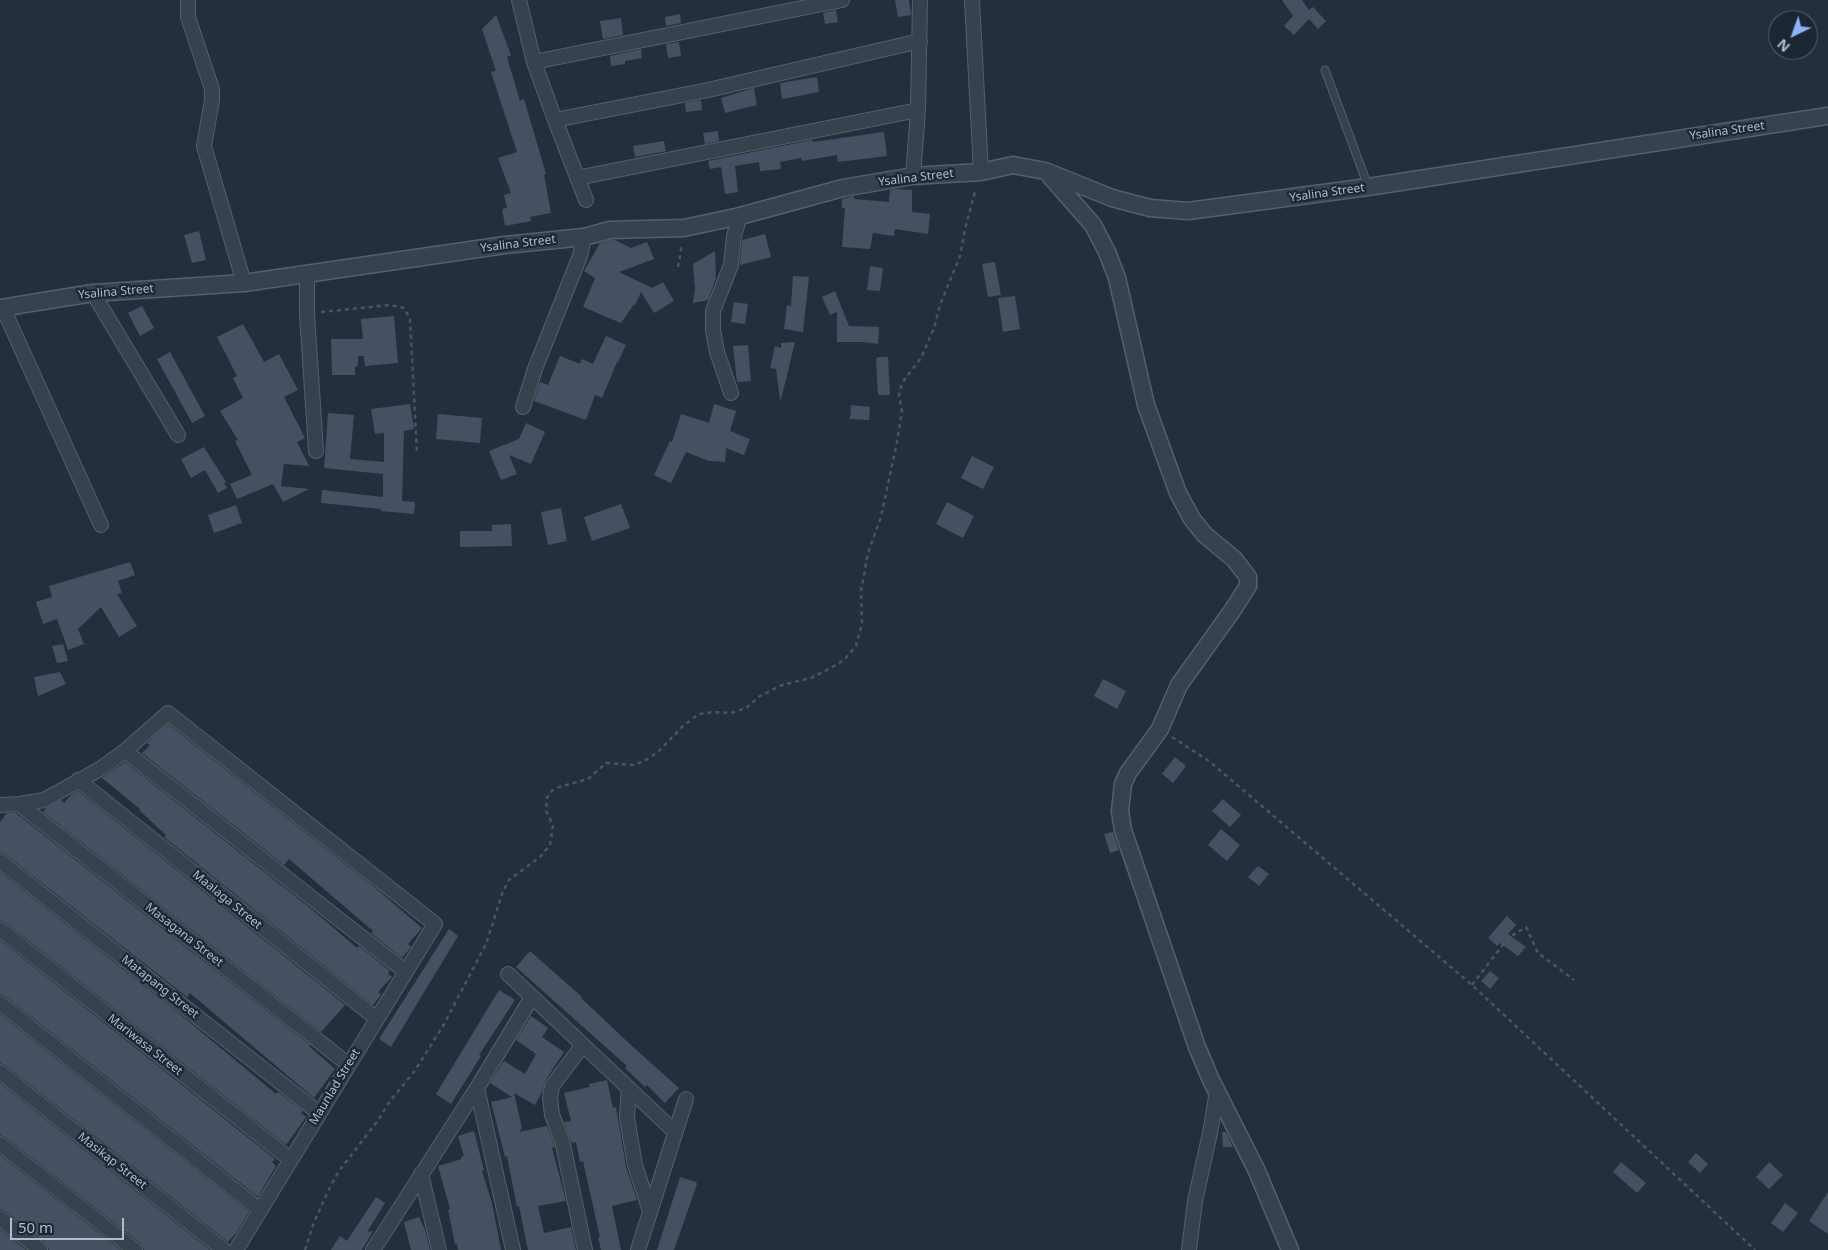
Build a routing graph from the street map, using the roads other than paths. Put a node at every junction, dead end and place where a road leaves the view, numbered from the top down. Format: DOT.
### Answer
graph roads {
  1 [pos="188,0"];
  2 [pos="519,0"];
  3 [pos="842,0"];
  4 [pos="920,0"];
  5 [pos="972,0"];
  6 [pos="920,40"];
  7 [pos="534,62"];
  8 [pos="1324,70"];
  9 [pos="918,110"];
  10 [pos="1828,116"];
  11 [pos="555,120"];
  12 [pos="1045,171"];
  13 [pos="981,172"];
  14 [pos="913,176"];
  15 [pos="577,178"];
  16 [pos="1368,187"];
  17 [pos="586,200"];
  18 [pos="740,216"];
  19 [pos="584,237"];
  20 [pos="307,274"];
  21 [pos="244,283"];
  22 [pos="93,293"];
  23 [pos="1,308"];
  24 [pos="731,392"];
  25 [pos="524,407"];
  26 [pos="178,435"];
  27 [pos="316,452"];
  28 [pos="101,524"];
  29 [pos="126,751"];
  30 [pos="78,780"];
  31 [pos="19,804"];
  32 [pos="0,805"];
  33 [pos="0,861"];
  34 [pos="0,929"];
  35 [pos="406,972"];
  36 [pos="508,974"];
  37 [pos="532,997"];
  38 [pos="0,1004"];
  39 [pos="377,1019"];
  40 [pos="583,1045"];
  41 [pos="349,1065"];
  42 [pos="0,1072"];
  43 [pos="477,1088"];
  44 [pos="629,1088"];
  45 [pos="1216,1091"];
  46 [pos="686,1099"];
  47 [pos="319,1113"];
  48 [pos="676,1132"];
  49 [pos="0,1144"];
  50 [pos="291,1160"];
  51 [pos="421,1174"];
  52 [pos="260,1210"];
  53 [pos="650,1211"];
  54 [pos="0,1218"];
  55 [pos="40,1250"];
  56 [pos="135,1250"];
  57 [pos="224,1250"];
  58 [pos="236,1250"];
  59 [pos="373,1250"];
  60 [pos="439,1250"];
  61 [pos="513,1250"];
  62 [pos="585,1250"];
  63 [pos="638,1250"];
  64 [pos="1188,1250"];
  65 [pos="1290,1250"];
  1 -- 21 [label="street"];
  2 -- 7 [label="street"];
  3 -- 7 [label="street"];
  4 -- 6 [label="street"];
  5 -- 13 [label="street"];
  6 -- 9 [label="street"];
  6 -- 11 [label="street"];
  7 -- 11 [label="street"];
  8 -- 16 [label="lane"];
  9 -- 14 [label="street"];
  9 -- 15 [label="street"];
  10 -- 16 [label="street, Ysalina Street"];
  11 -- 15 [label="street"];
  12 -- 13 [label="street, Ysalina Street"];
  12 -- 16 [label="street, Ysalina Street"];
  12 -- 45 [label="street"];
  13 -- 14 [label="street, Ysalina Street"];
  14 -- 18 [label="street, Ysalina Street"];
  15 -- 17 [label="street"];
  18 -- 19 [label="street, Ysalina Street"];
  18 -- 24 [label="street"];
  19 -- 20 [label="street, Ysalina Street"];
  19 -- 25 [label="street"];
  20 -- 21 [label="street, Ysalina Street"];
  20 -- 27 [label="street"];
  21 -- 22 [label="street, Ysalina Street"];
  22 -- 23 [label="street, Ysalina Street"];
  22 -- 26 [label="street"];
  23 -- 28 [label="street"];
  29 -- 30 [label="street"];
  29 -- 35 [label="street"];
  29 -- 35 [label="street, Maunlad Street"];
  30 -- 31 [label="street"];
  30 -- 39 [label="street, Maalaga Street"];
  31 -- 32 [label="street"];
  31 -- 41 [label="street, Masagana Street"];
  33 -- 47 [label="street, Matapang Street"];
  34 -- 50 [label="street, Mariwasa Street"];
  35 -- 39 [label="street, Maunlad Street"];
  36 -- 37 [label="street"];
  37 -- 40 [label="street"];
  37 -- 43 [label="street"];
  38 -- 52 [label="street"];
  39 -- 41 [label="street, Maunlad Street"];
  40 -- 44 [label="street"];
  40 -- 62 [label="street"];
  41 -- 47 [label="street, Maunlad Street"];
  42 -- 57 [label="street, Masikap Street"];
  43 -- 51 [label="street"];
  43 -- 61 [label="street"];
  44 -- 48 [label="street"];
  44 -- 53 [label="street"];
  45 -- 64 [label="street"];
  45 -- 65 [label="street"];
  46 -- 48 [label="street"];
  47 -- 50 [label="street, Maunlad Street"];
  48 -- 53 [label="street"];
  49 -- 56 [label="street"];
  50 -- 52 [label="street, Maunlad Street"];
  51 -- 59 [label="street"];
  51 -- 60 [label="street"];
  52 -- 58 [label="street, Maunlad Street"];
  53 -- 63 [label="street"];
  54 -- 55 [label="street"];
}
